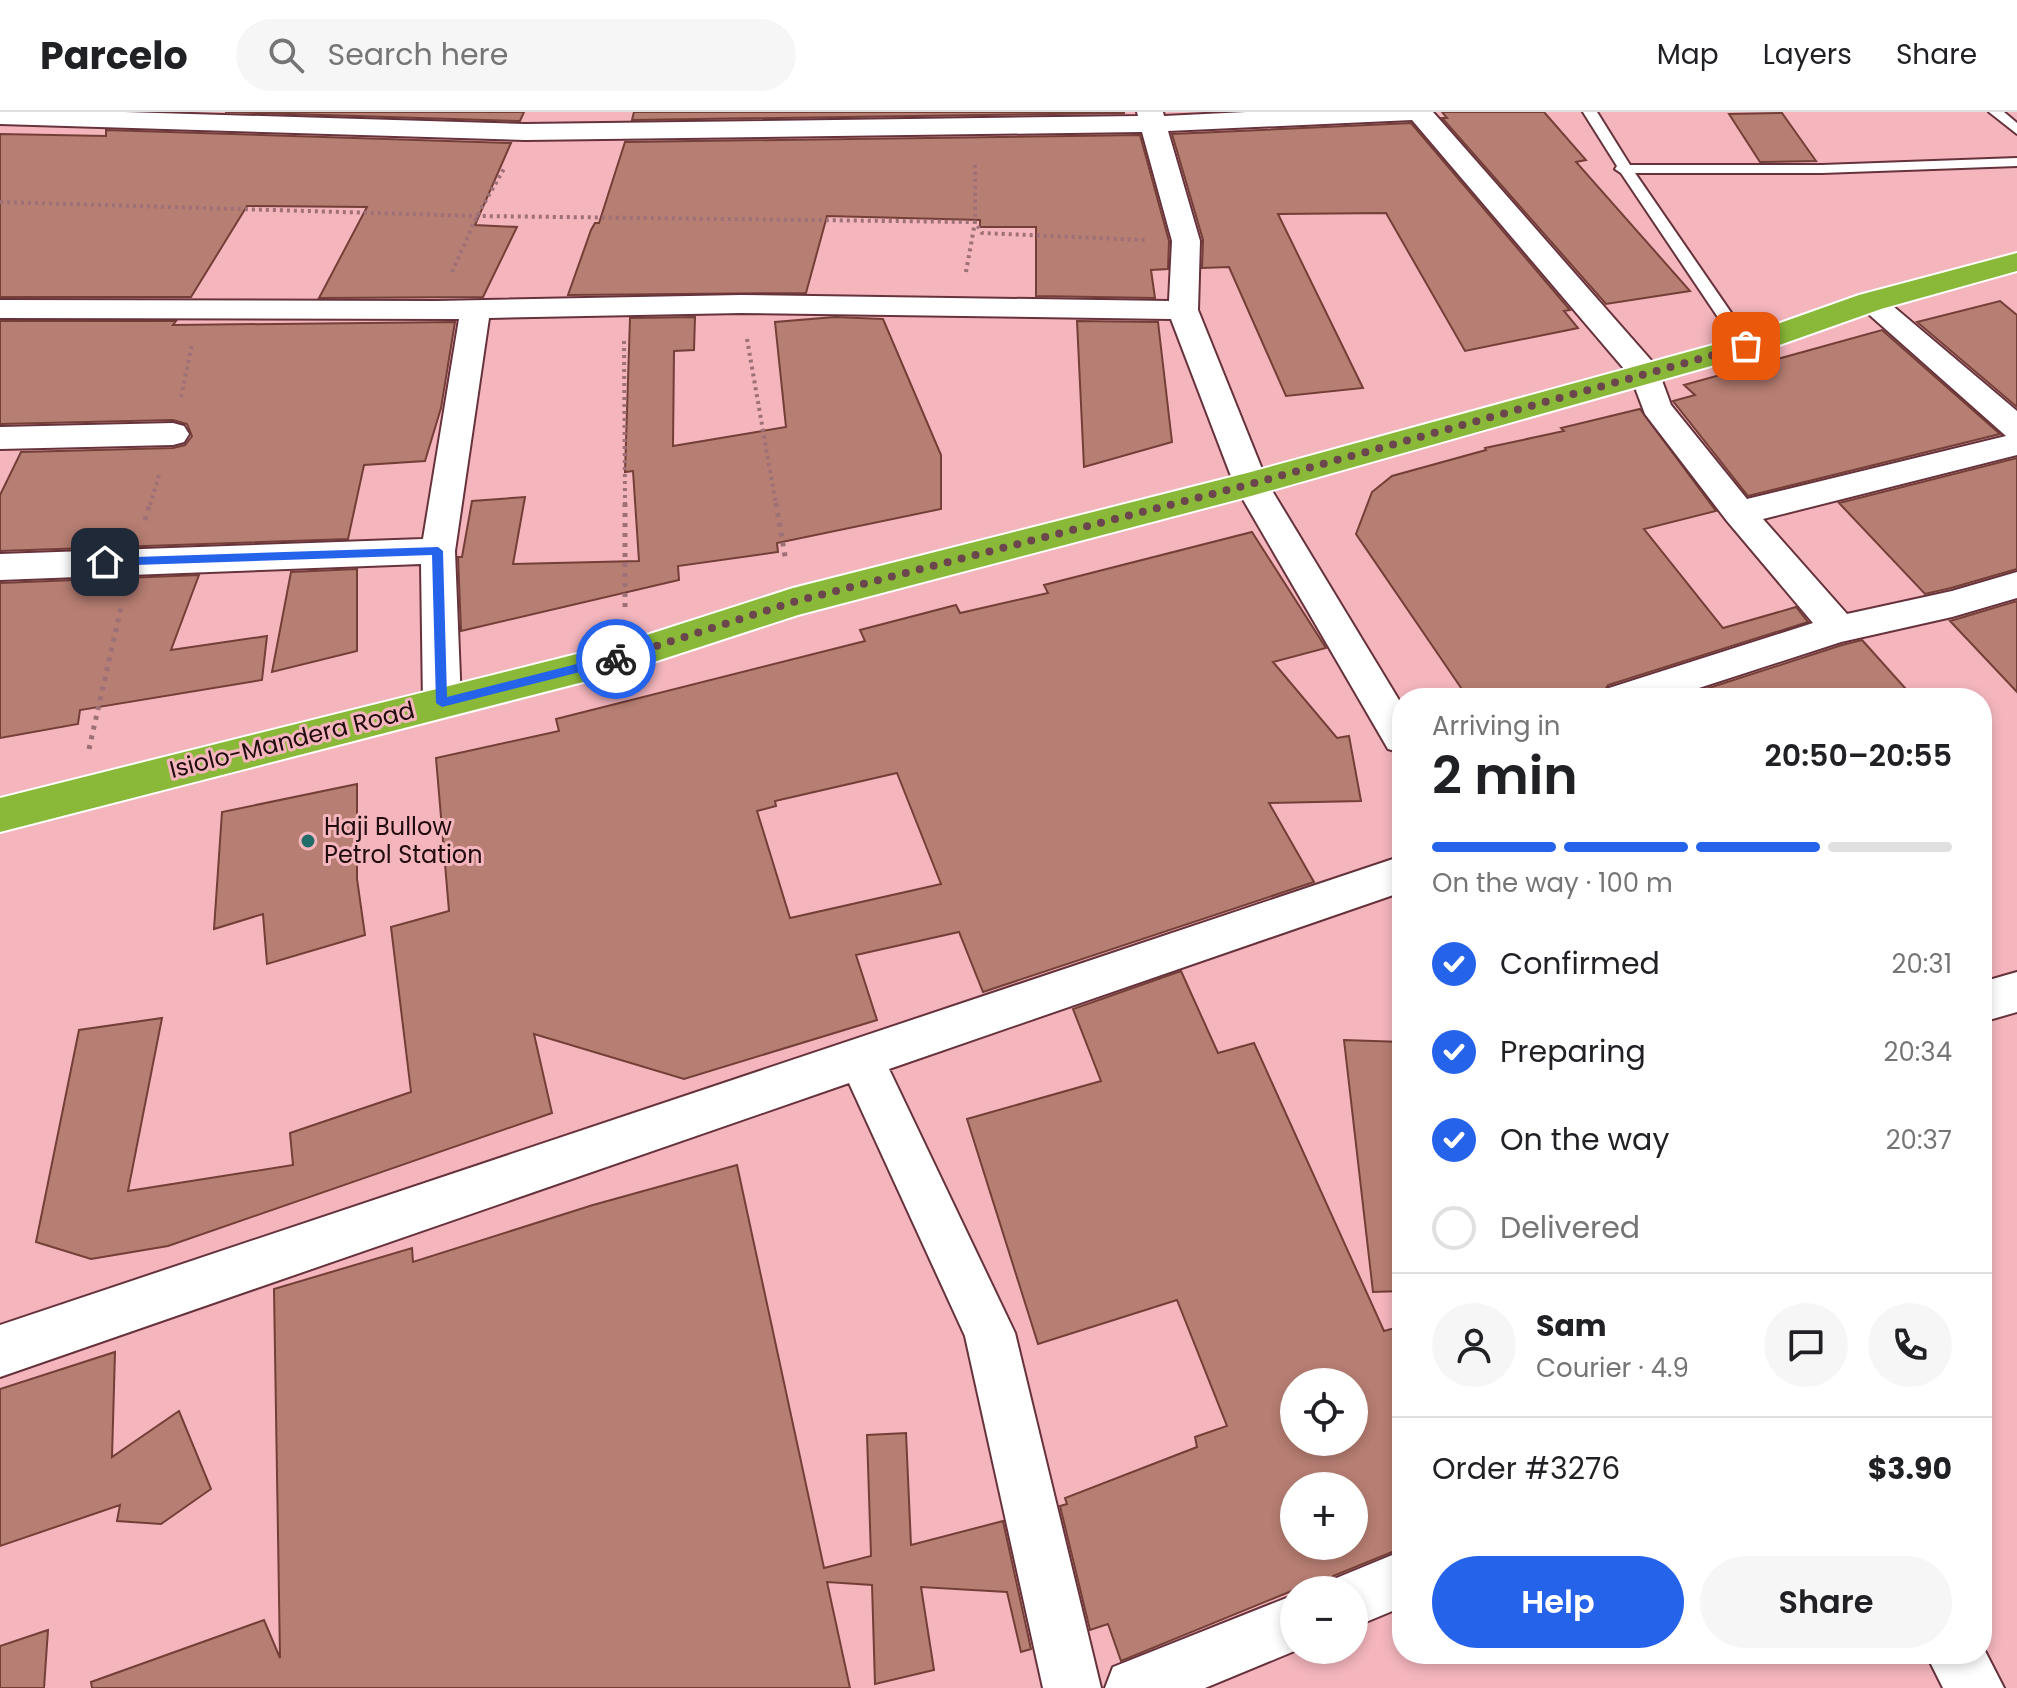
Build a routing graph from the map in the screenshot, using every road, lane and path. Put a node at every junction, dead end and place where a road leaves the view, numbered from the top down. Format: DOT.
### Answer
graph roads {
  1 [pos="1419,112"];
  2 [pos="1590,112"];
  3 [pos="1996,112"];
  4 [pos="0,116"];
  5 [pos="1152,118"];
  6 [pos="975,124"];
  7 [pos="2017,130"];
  8 [pos="525,132"];
  9 [pos="2017,162"];
  10 [pos="1622,169"];
  11 [pos="0,202"];
  12 [pos="477,216"];
  13 [pos="975,222"];
  14 [pos="1186,241"];
  15 [pos="2017,262"];
  16 [pos="1870,302"];
  17 [pos="741,304"];
  18 [pos="624,308"];
  19 [pos="960,308"];
  20 [pos="0,309"];
  21 [pos="436,310"];
  22 [pos="475,310"];
  23 [pos="1183,310"];
  24 [pos="1746,346"];
  25 [pos="1646,374"];
  26 [pos="2017,428"];
  27 [pos="173,434"];
  28 [pos="0,438"];
  29 [pos="2017,444"];
  30 [pos="1251,484"];
  31 [pos="1739,513"];
  32 [pos="438,551"];
  33 [pos="0,567"];
  34 [pos="2017,585"];
  35 [pos="793,602"];
  36 [pos="1839,629"];
  37 [pos="626,656"];
  38 [pos="1653,688"];
  39 [pos="442,703"];
  40 [pos="1392,721"];
  41 [pos="0,815"];
  42 [pos="1392,877"];
  43 [pos="2017,992"];
  44 [pos="1992,999"];
  45 [pos="860,1058"];
  46 [pos="0,1351"];
  47 [pos="1392,1583"];
  48 [pos="1368,1593"];
  49 [pos="1280,1629"];
  50 [pos="1961,1664"];
  51 [pos="1072,1688"];
  52 [pos="1134,1688"];
  53 [pos="1975,1688"];
  1 -- 5 [label="street"];
  1 -- 25 [label="street"];
  2 -- 10 [label="lane"];
  3 -- 7 [label="lane"];
  4 -- 8 [label="street"];
  5 -- 6 [label="street"];
  5 -- 14 [label="street"];
  6 -- 8 [label="street"];
  6 -- 13 [label="path"];
  8 -- 12 [label="path"];
  9 -- 10 [label="lane"];
  10 -- 24 [label="lane"];
  11 -- 12 [label="path"];
  12 -- 13 [label="path"];
  12 -- 21 [label="path"];
  13 -- 14 [label="path"];
  13 -- 19 [label="path"];
  14 -- 23 [label="street"];
  15 -- 16 [label="highway, Isiolo-Mandera Road"];
  16 -- 24 [label="highway, Isiolo-Mandera Road"];
  16 -- 26 [label="street"];
  17 -- 18 [label="street"];
  17 -- 19 [label="street"];
  17 -- 35 [label="path"];
  18 -- 22 [label="street"];
  18 -- 37 [label="path"];
  19 -- 23 [label="street"];
  20 -- 21 [label="street"];
  21 -- 22 [label="street"];
  22 -- 32 [label="street"];
  23 -- 30 [label="street"];
  24 -- 25 [label="highway, Isiolo-Mandera Road"];
  25 -- 30 [label="highway, Isiolo-Mandera Road"];
  25 -- 31 [label="street"];
  27 -- 28 [label="street"];
  29 -- 31 [label="street"];
  30 -- 35 [label="highway, Isiolo-Mandera Road"];
  30 -- 40 [label="street"];
  31 -- 36 [label="street"];
  32 -- 33 [label="street"];
  32 -- 39 [label="street"];
  34 -- 36 [label="street"];
  35 -- 37 [label="highway, Isiolo-Mandera Road"];
  36 -- 38 [label="street"];
  37 -- 39 [label="highway, Isiolo-Mandera Road"];
  39 -- 41 [label="highway, Isiolo-Mandera Road"];
  42 -- 45 [label="street"];
  43 -- 44 [label="street"];
  45 -- 46 [label="street"];
  45 -- 51 [label="street"];
  47 -- 48 [label="street"];
  49 -- 52 [label="street"];
  50 -- 53 [label="street"];
}
